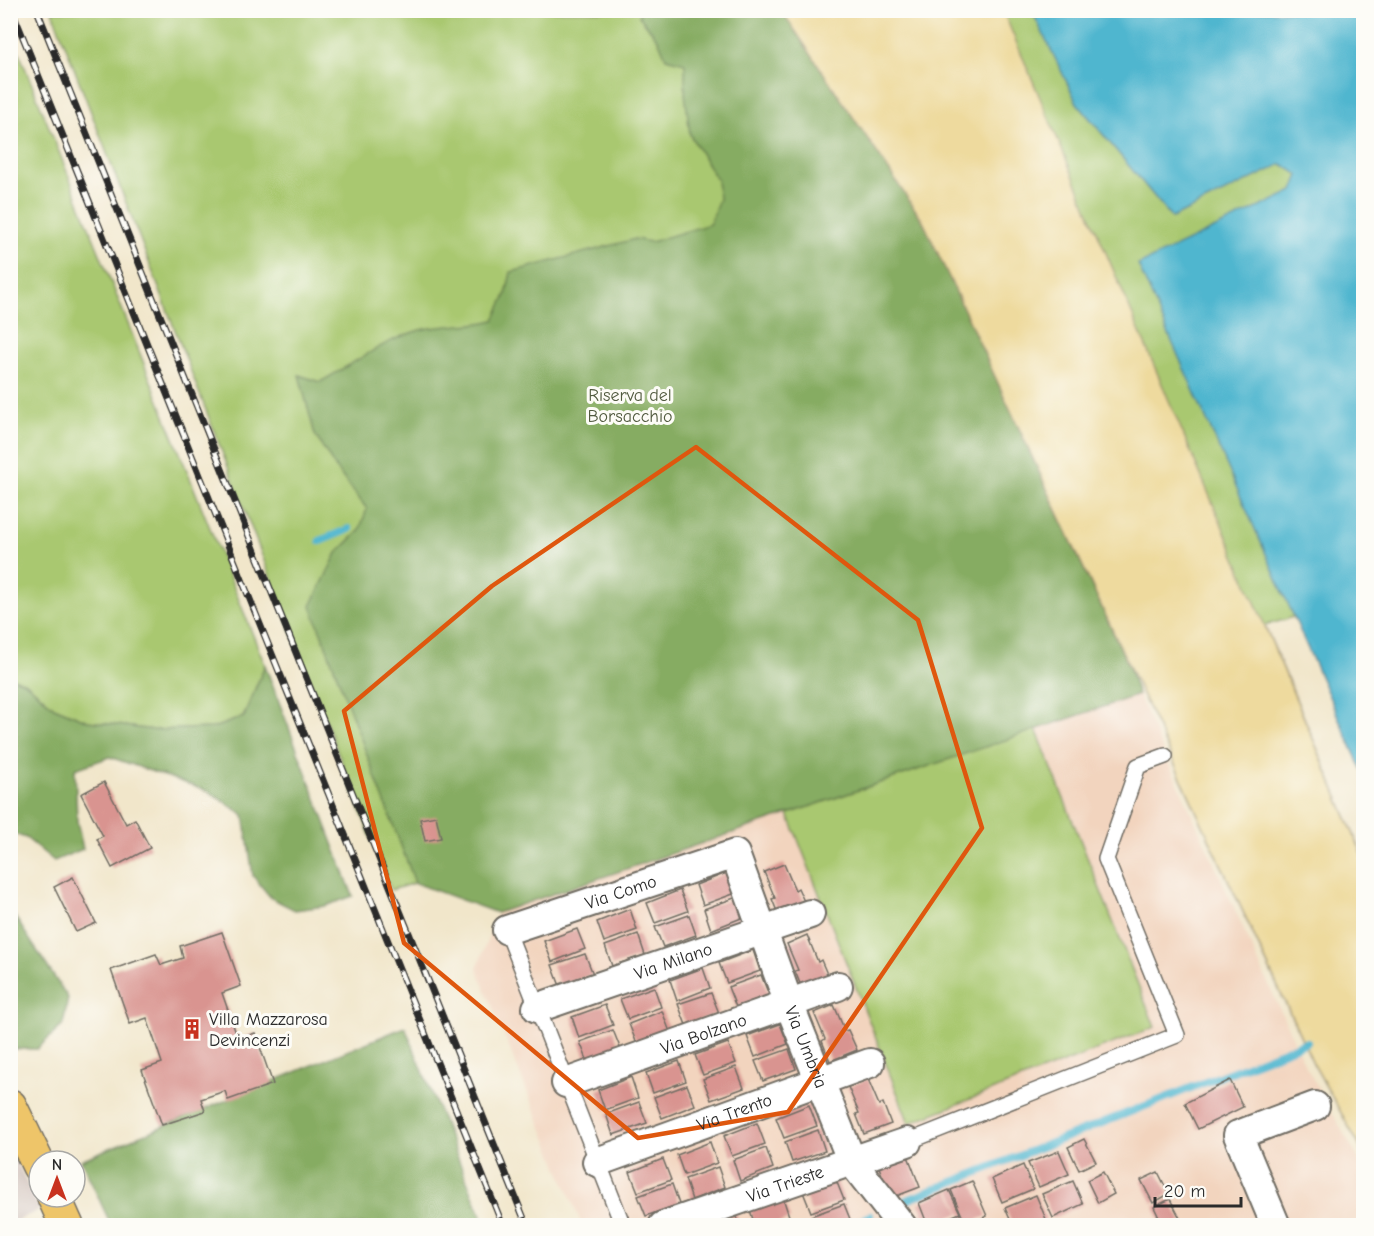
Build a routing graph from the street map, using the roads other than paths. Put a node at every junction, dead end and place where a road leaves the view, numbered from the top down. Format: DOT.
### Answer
graph roads {
  1 [pos="1165,756"];
  2 [pos="735,854"];
  3 [pos="810,914"];
  4 [pos="507,930"];
  5 [pos="762,930"];
  6 [pos="838,986"];
  7 [pos="789,1005"];
  8 [pos="537,1008"];
  9 [pos="870,1064"];
  10 [pos="820,1082"];
  11 [pos="566,1083"];
  12 [pos="10,1106"];
  13 [pos="1315,1106"];
  14 [pos="907,1143"];
  15 [pos="31,1149"];
  16 [pos="597,1162"];
  17 [pos="852,1162"];
  18 [pos="60,1209"];
  19 [pos="68,1226"];
  20 [pos="623,1226"];
  21 [pos="663,1226"];
  22 [pos="902,1226"];
  23 [pos="1276,1226"];
  1 -- 14 [label="lane"];
  2 -- 4 [label="street, Via Como"];
  2 -- 5 [label="street, Via Umbria"];
  3 -- 5 [label="street, Via Milano"];
  4 -- 8 [label="lane"];
  5 -- 7 [label="street, Via Umbria"];
  5 -- 8 [label="street, Via Milano"];
  6 -- 7 [label="street, Via Bolzano"];
  7 -- 10 [label="street, Via Umbria"];
  7 -- 11 [label="street, Via Bolzano"];
  8 -- 11 [label="lane"];
  9 -- 10 [label="street, Via Trento"];
  10 -- 16 [label="street, Via Trento"];
  10 -- 17 [label="street, Via Umbria"];
  11 -- 16 [label="lane"];
  12 -- 15 [label="main road"];
  13 -- 23 [label="street"];
  14 -- 17 [label="street, Via Trieste"];
  16 -- 20 [label="lane"];
  17 -- 21 [label="street, Via Trieste"];
  17 -- 22 [label="street, Via Umbria"];
  18 -- 19 [label="main road"];
}
